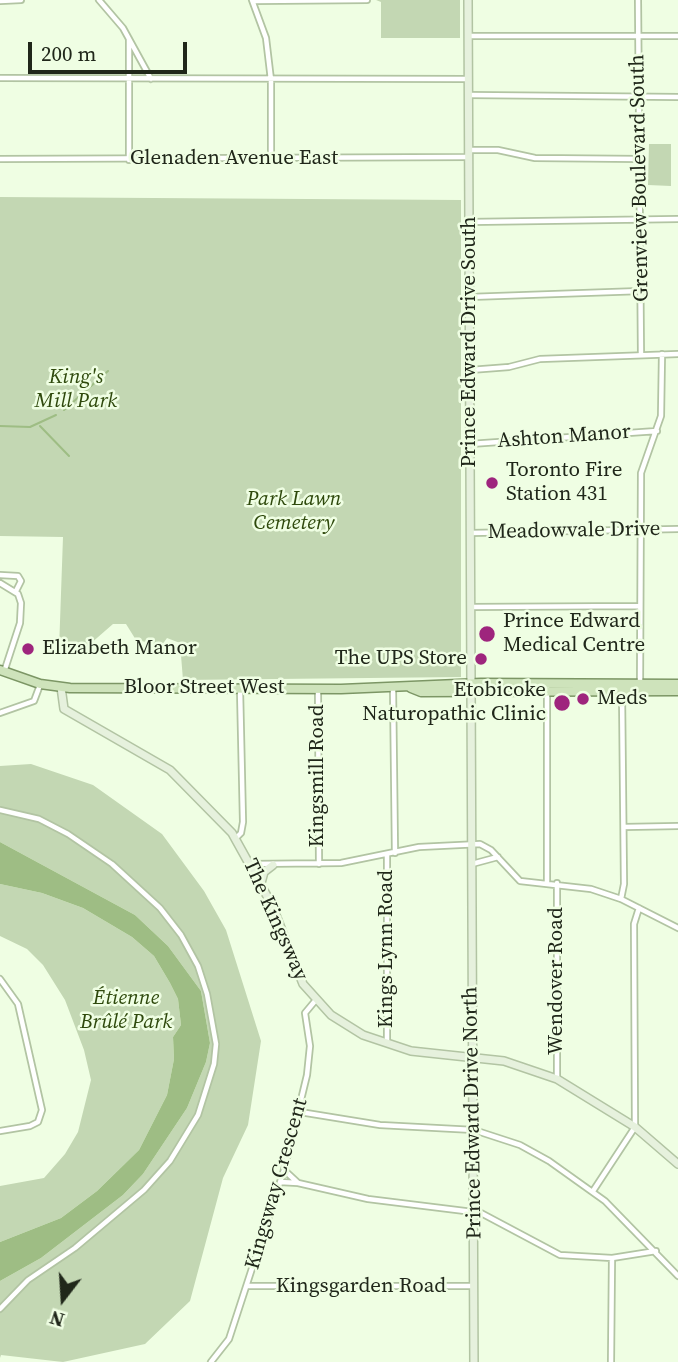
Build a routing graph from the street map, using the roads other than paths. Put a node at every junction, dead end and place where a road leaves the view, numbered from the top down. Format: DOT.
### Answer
graph roads {
  1 [pos="22,0"];
  2 [pos="367,0"];
  3 [pos="468,0"];
  4 [pos="638,0"];
  5 [pos="0,1"];
  6 [pos="102,1"];
  7 [pos="253,1"];
  8 [pos="468,36"];
  9 [pos="638,36"];
  10 [pos="678,36"];
  11 [pos="130,39"];
  12 [pos="0,78"];
  13 [pos="129,79"];
  14 [pos="151,79"];
  15 [pos="468,79"];
  16 [pos="271,80"];
  17 [pos="468,95"];
  18 [pos="639,97"];
  19 [pos="678,97"];
  20 [pos="469,154"];
  21 [pos="0,159"];
  22 [pos="271,159"];
  23 [pos="640,159"];
  24 [pos="129,160"];
  25 [pos="678,219"];
  26 [pos="641,220"];
  27 [pos="470,222"];
  28 [pos="641,291"];
  29 [pos="469,297"];
  30 [pos="662,354"];
  31 [pos="678,354"];
  32 [pos="641,355"];
  33 [pos="470,371"];
  34 [pos="657,431"];
  35 [pos="470,444"];
  36 [pos="678,529"];
  37 [pos="640,531"];
  38 [pos="470,533"];
  39 [pos="0,575"];
  40 [pos="0,583"];
  41 [pos="16,591"];
  42 [pos="639,606"];
  43 [pos="471,607"];
  44 [pos="2,671"];
  45 [pos="40,684"];
  46 [pos="678,684"];
  47 [pos="61,687"];
  48 [pos="393,688"];
  49 [pos="469,688"];
  50 [pos="547,688"];
  51 [pos="622,688"];
  52 [pos="641,688"];
  53 [pos="240,689"];
  54 [pos="318,689"];
  55 [pos="678,691"];
  56 [pos="0,713"];
  57 [pos="0,810"];
  58 [pos="678,826"];
  59 [pos="624,827"];
  60 [pos="236,838"];
  61 [pos="471,844"];
  62 [pos="395,853"];
  63 [pos="387,855"];
  64 [pos="498,857"];
  65 [pos="251,864"];
  66 [pos="319,864"];
  67 [pos="471,864"];
  68 [pos="273,865"];
  69 [pos="547,883"];
  70 [pos="557,883"];
  71 [pos="261,884"];
  72 [pos="621,899"];
  73 [pos="639,908"];
  74 [pos="678,928"];
  75 [pos="0,979"];
  76 [pos="315,1001"];
  77 [pos="387,1044"];
  78 [pos="472,1057"];
  79 [pos="557,1079"];
  80 [pos="300,1112"];
  81 [pos="635,1127"];
  82 [pos="474,1130"];
  83 [pos="0,1131"];
  84 [pos="678,1164"];
  85 [pos="284,1170"];
  86 [pos="280,1182"];
  87 [pos="298,1182"];
  88 [pos="593,1191"];
  89 [pos="474,1211"];
  90 [pos="656,1251"];
  91 [pos="612,1258"];
  92 [pos="678,1276"];
  93 [pos="248,1286"];
  94 [pos="474,1286"];
  95 [pos="0,1308"];
  96 [pos="214,1361"];
  97 [pos="474,1362"];
  98 [pos="611,1362"];
  1 -- 5 [label="street"];
  2 -- 7 [label="street"];
  3 -- 8 [label="street, Prince Edward Drive South"];
  4 -- 9 [label="street, Grenview Boulevard South"];
  6 -- 11 [label="street"];
  7 -- 16 [label="street"];
  8 -- 9 [label="street"];
  8 -- 15 [label="street, Prince Edward Drive South"];
  9 -- 10 [label="street"];
  9 -- 18 [label="street, Grenview Boulevard South"];
  11 -- 13 [label="street"];
  11 -- 14 [label="street"];
  12 -- 13 [label="street"];
  13 -- 14 [label="street"];
  13 -- 24 [label="street"];
  14 -- 16 [label="street"];
  15 -- 16 [label="street"];
  15 -- 17 [label="street, Prince Edward Drive South"];
  16 -- 22 [label="street"];
  17 -- 18 [label="street"];
  17 -- 20 [label="street, Prince Edward Drive South"];
  18 -- 19 [label="street"];
  18 -- 23 [label="street, Grenview Boulevard South"];
  20 -- 22 [label="street, Glenaden Avenue East"];
  20 -- 23 [label="street, Glenaden Avenue East"];
  20 -- 27 [label="street, Prince Edward Drive South"];
  21 -- 24 [label="street, Glenaden Avenue East"];
  22 -- 24 [label="street, Glenaden Avenue East"];
  23 -- 26 [label="street, Grenview Boulevard South"];
  25 -- 26 [label="street"];
  26 -- 27 [label="street"];
  26 -- 28 [label="street, Grenview Boulevard South"];
  27 -- 29 [label="street, Prince Edward Drive South"];
  28 -- 29 [label="street"];
  28 -- 32 [label="street, Grenview Boulevard South"];
  29 -- 33 [label="street, Prince Edward Drive South"];
  30 -- 31 [label="street"];
  30 -- 32 [label="street"];
  30 -- 34 [label="street"];
  32 -- 33 [label="street"];
  33 -- 35 [label="street, Prince Edward Drive South"];
  34 -- 35 [label="street, Ashton Manor"];
  34 -- 37 [label="street"];
  35 -- 38 [label="street, Prince Edward Drive South"];
  36 -- 37 [label="street, Meadowvale Drive"];
  37 -- 38 [label="street, Meadowvale Drive"];
  37 -- 42 [label="street"];
  38 -- 43 [label="street, Prince Edward Drive South"];
  39 -- 41 [label="street"];
  40 -- 41 [label="street"];
  41 -- 44 [label="street"];
  42 -- 43 [label="street"];
  42 -- 52 [label="street"];
  43 -- 49 [label="street, Prince Edward Drive South"];
  44 -- 45 [label="main road, Bloor Street West"];
  45 -- 47 [label="main road, Bloor Street West"];
  45 -- 56 [label="street"];
  46 -- 52 [label="main road, Bloor Street West"];
  47 -- 53 [label="main road, Bloor Street West"];
  47 -- 60 [label="street, The Kingsway"];
  48 -- 49 [label="main road, Bloor Street West"];
  48 -- 54 [label="main road, Bloor Street West"];
  48 -- 62 [label="street, Kings Lynn Road"];
  49 -- 50 [label="main road, Bloor Street West"];
  49 -- 61 [label="street, Prince Edward Drive North"];
  50 -- 51 [label="main road, Bloor Street West"];
  50 -- 69 [label="street, Wendover Road"];
  51 -- 52 [label="main road, Bloor Street West"];
  51 -- 59 [label="street"];
  52 -- 55 [label="main road, Bloor Street West"];
  53 -- 54 [label="main road, Bloor Street West"];
  53 -- 60 [label="street"];
  54 -- 66 [label="street, Kingsmill Road"];
  57 -- 95 [label="street"];
  58 -- 59 [label="street"];
  59 -- 72 [label="street"];
  60 -- 65 [label="street, The Kingsway"];
  61 -- 62 [label="street"];
  61 -- 64 [label="street"];
  61 -- 67 [label="street, Prince Edward Drive North"];
  62 -- 63 [label="street"];
  63 -- 66 [label="street"];
  63 -- 77 [label="street, Kings Lynn Road"];
  64 -- 67 [label="street"];
  64 -- 69 [label="street"];
  65 -- 68 [label="street"];
  65 -- 71 [label="street, The Kingsway"];
  66 -- 68 [label="street"];
  67 -- 78 [label="street, Prince Edward Drive North"];
  68 -- 71 [label="street"];
  69 -- 70 [label="street"];
  70 -- 72 [label="street"];
  70 -- 79 [label="street, Wendover Road"];
  71 -- 76 [label="street, The Kingsway"];
  72 -- 73 [label="street"];
  73 -- 74 [label="street"];
  73 -- 81 [label="street"];
  75 -- 83 [label="street"];
  76 -- 77 [label="street, The Kingsway"];
  76 -- 80 [label="street, Kingsway Crescent"];
  77 -- 78 [label="street, The Kingsway"];
  78 -- 79 [label="street, The Kingsway"];
  78 -- 82 [label="street, Prince Edward Drive North"];
  79 -- 81 [label="street, The Kingsway"];
  80 -- 82 [label="street"];
  80 -- 85 [label="street, Kingsway Crescent"];
  81 -- 84 [label="street, The Kingsway"];
  81 -- 88 [label="street"];
  82 -- 88 [label="street"];
  82 -- 89 [label="street, Prince Edward Drive North"];
  85 -- 86 [label="street, Kingsway Crescent"];
  85 -- 87 [label="street"];
  86 -- 87 [label="street"];
  86 -- 93 [label="street, Kingsway Crescent"];
  87 -- 89 [label="street"];
  88 -- 90 [label="street"];
  89 -- 91 [label="street"];
  89 -- 94 [label="street, Prince Edward Drive North"];
  90 -- 91 [label="street"];
  90 -- 92 [label="street"];
  91 -- 98 [label="street"];
  93 -- 94 [label="street, Kingsgarden Road"];
  93 -- 96 [label="street, Kingsway Crescent"];
  94 -- 97 [label="street, Prince Edward Drive North"];
}
